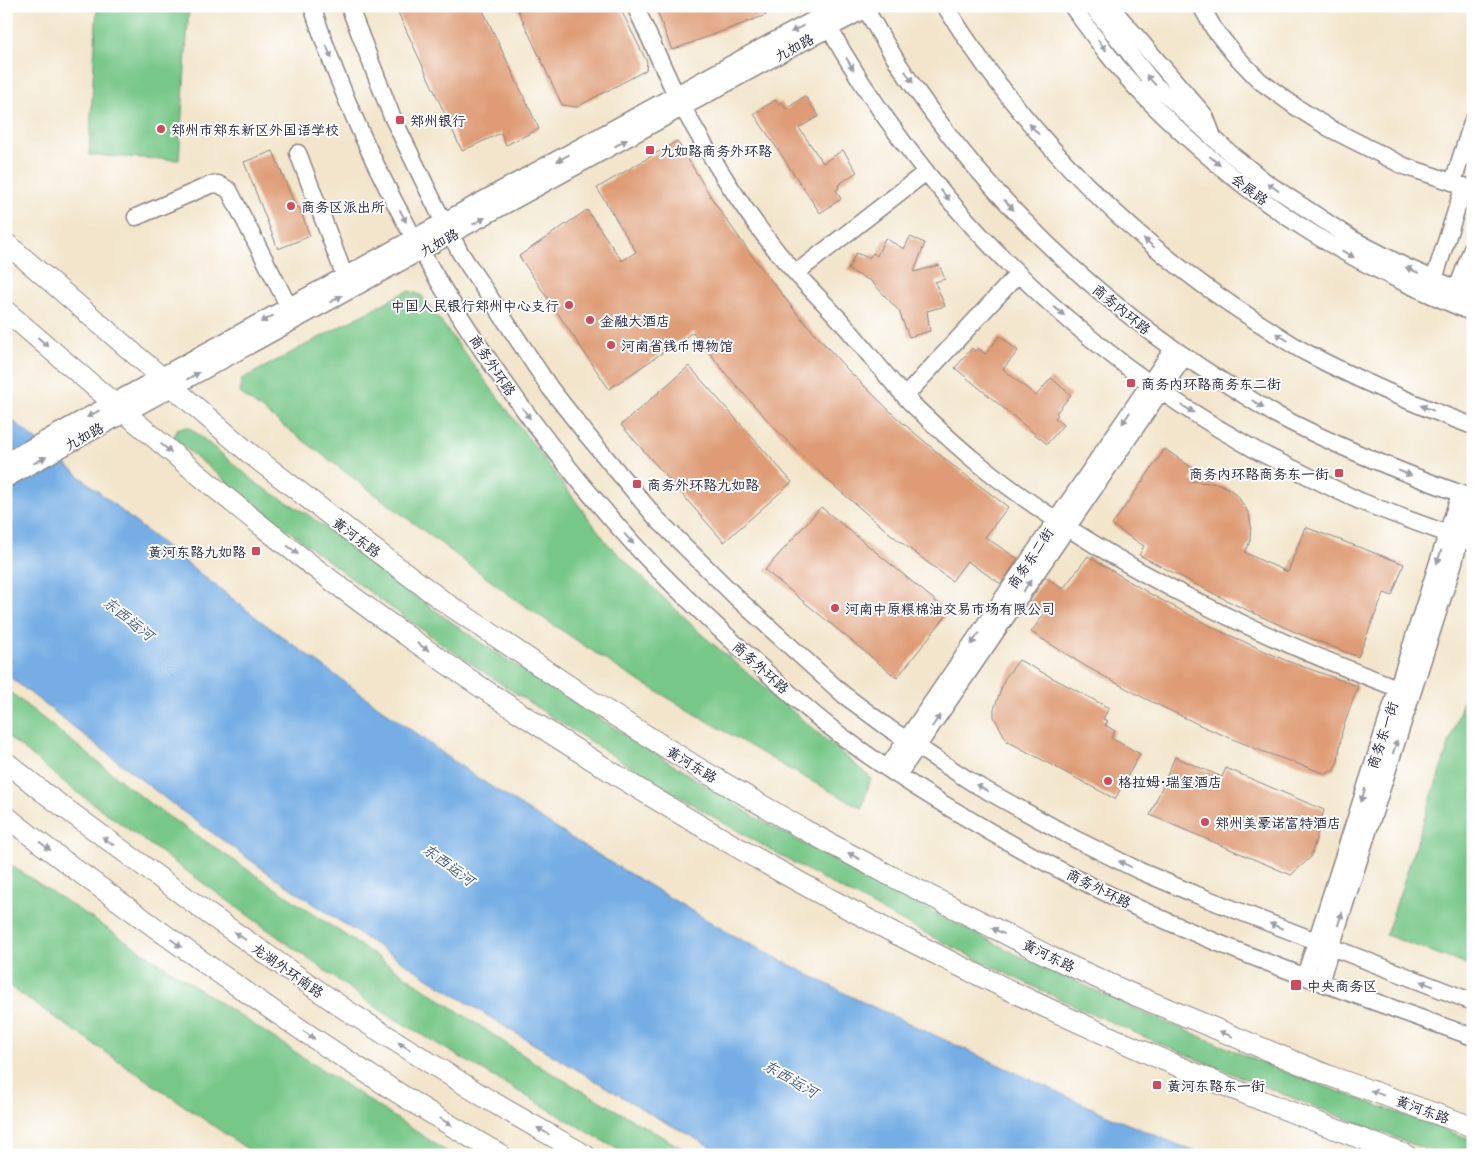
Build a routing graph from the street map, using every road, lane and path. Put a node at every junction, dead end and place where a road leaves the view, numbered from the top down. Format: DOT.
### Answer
graph roads {
  1 [pos="312,6"];
  2 [pos="349,6"];
  3 [pos="635,6"];
  4 [pos="840,6"];
  5 [pos="945,6"];
  6 [pos="1072,6"];
  7 [pos="1092,6"];
  8 [pos="1110,6"];
  9 [pos="1201,6"];
  10 [pos="868,7"];
  11 [pos="823,17"];
  12 [pos="679,102"];
  13 [pos="1473,120"];
  14 [pos="1214,140"];
  15 [pos="298,153"];
  16 [pos="926,172"];
  17 [pos="1463,186"];
  18 [pos="136,217"];
  19 [pos="448,229"];
  20 [pos="6,243"];
  21 [pos="418,245"];
  22 [pos="1472,250"];
  23 [pos="796,273"];
  24 [pos="1018,274"];
  25 [pos="345,277"];
  26 [pos="1434,279"];
  27 [pos="1457,289"];
  28 [pos="1473,296"];
  29 [pos="289,307"];
  30 [pos="6,311"];
  31 [pos="1473,313"];
  32 [pos="1178,353"];
  33 [pos="167,382"];
  34 [pos="1155,387"];
  35 [pos="905,396"];
  36 [pos="119,408"];
  37 [pos="1473,426"];
  38 [pos="67,437"];
  39 [pos="6,461"];
  40 [pos="6,479"];
  41 [pos="1468,499"];
  42 [pos="1062,523"];
  43 [pos="1460,538"];
  44 [pos="1397,688"];
  45 [pos="911,744"];
  46 [pos="6,762"];
  47 [pos="892,771"];
  48 [pos="6,816"];
  49 [pos="1323,945"];
  50 [pos="1312,979"];
  51 [pos="1473,1002"];
  52 [pos="1473,1037"];
  53 [pos="1473,1127"];
  54 [pos="501,1155"];
  55 [pos="585,1155"];
  56 [pos="1406,1155"];
  1 -- 21 [label="street, 商务外环路, one-way"];
  2 -- 19 [label="street"];
  3 -- 12 [label="street"];
  4 -- 11 [label="street, 九如路"];
  37 -- 5 [label="street, one-way"];
  6 -- 31 [label="street, 会展路, one-way"];
  14 -- 7 [label="street, 会展路, one-way"];
  8 -- 14 [label="street"];
  9 -- 17 [label="street"];
  10 -- 11 [label="street, 九如路"];
  10 -- 32 [label="street, 商务内环路, one-way"];
  11 -- 12 [label="street, 九如路"];
  11 -- 16 [label="street, one-way"];
  12 -- 19 [label="street, 九如路"];
  12 -- 23 [label="street"];
  13 -- 17 [label="street"];
  26 -- 14 [label="street, 会展路, one-way"];
  15 -- 25 [label="street"];
  16 -- 23 [label="street"];
  16 -- 24 [label="street, one-way"];
  17 -- 26 [label="street"];
  18 -- 29 [label="street"];
  19 -- 21 [label="street, 九如路"];
  19 -- 45 [label="street"];
  20 -- 33 [label="main road, 黄河东路"];
  21 -- 25 [label="street, 九如路"];
  33 -- 21 [label="street, 九如路, one-way"];
  21 -- 47 [label="street, 商务外环路, one-way"];
  22 -- 27 [label="street"];
  23 -- 35 [label="street"];
  24 -- 34 [label="street, one-way"];
  24 -- 35 [label="street"];
  25 -- 29 [label="street, 九如路"];
  26 -- 27 [label="street, 会展路"];
  27 -- 28 [label="street, 会展路"];
  29 -- 33 [label="street, 九如路, one-way"];
  30 -- 36 [label="main road, one-way"];
  32 -- 34 [label="street, 商务东二街"];
  32 -- 41 [label="street, 商务内环路, one-way"];
  33 -- 36 [label="street, 九如路"];
  53 -- 33 [label="main road, 黄河东路, one-way"];
  34 -- 42 [label="street, 商务东二街"];
  34 -- 43 [label="street, one-way"];
  35 -- 42 [label="street"];
  36 -- 38 [label="street, 九如路"];
  36 -- 56 [label="main road, one-way"];
  38 -- 39 [label="street, 九如路"];
  40 -- 38 [label="street, 九如路, one-way"];
  41 -- 43 [label="street, 商务东一街"];
  42 -- 44 [label="street"];
  42 -- 45 [label="street, 商务东二街"];
  43 -- 44 [label="street, 商务东一街, one-way"];
  49 -- 43 [label="street, 商务东一街, one-way"];
  44 -- 49 [label="street, 商务东一街, one-way"];
  45 -- 47 [label="street, 商务东二街"];
  49 -- 45 [label="street, one-way"];
  55 -- 46 [label="main road, 龙湖外环南路, one-way"];
  47 -- 50 [label="street, 商务外环路"];
  48 -- 54 [label="main road, one-way"];
  49 -- 50 [label="street, 商务东一街"];
  51 -- 49 [label="street, one-way"];
  50 -- 52 [label="street, 商务外环路"];
}
